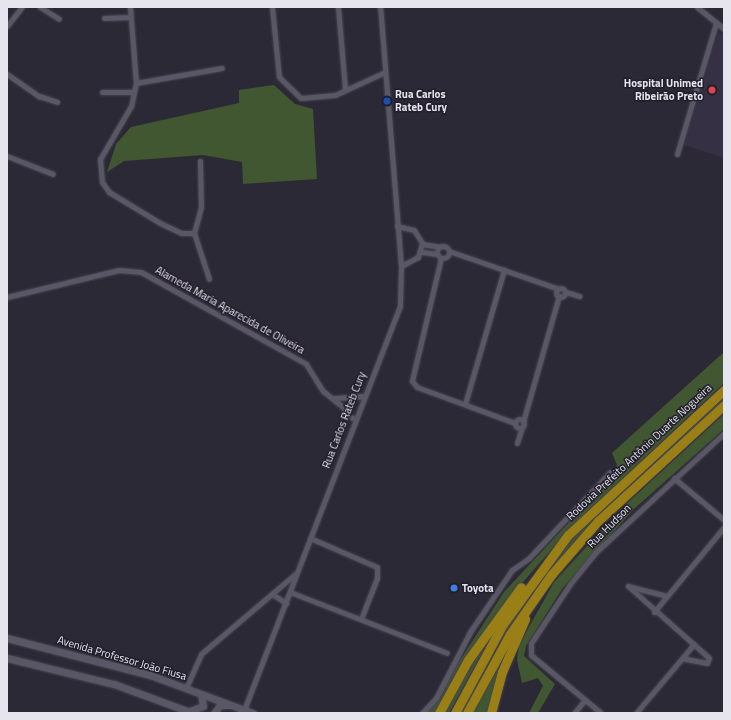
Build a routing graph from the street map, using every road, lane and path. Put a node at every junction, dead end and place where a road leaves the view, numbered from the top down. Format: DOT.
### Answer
graph roads {
  1 [pos="22,7"];
  2 [pos="40,7"];
  3 [pos="130,7"];
  4 [pos="272,7"];
  5 [pos="338,7"];
  6 [pos="380,7"];
  7 [pos="697,7"];
  8 [pos="130,17"];
  9 [pos="104,18"];
  10 [pos="59,19"];
  11 [pos="716,22"];
  12 [pos="7,26"];
  13 [pos="724,29"];
  14 [pos="222,68"];
  15 [pos="385,72"];
  16 [pos="7,74"];
  17 [pos="136,83"];
  18 [pos="345,89"];
  19 [pos="102,92"];
  20 [pos="134,92"];
  21 [pos="57,102"];
  22 [pos="677,154"];
  23 [pos="7,156"];
  24 [pos="200,161"];
  25 [pos="53,174"];
  26 [pos="397,226"];
  27 [pos="194,233"];
  28 [pos="422,244"];
  29 [pos="440,247"];
  30 [pos="449,251"];
  31 [pos="422,252"];
  32 [pos="439,256"];
  33 [pos="401,266"];
  34 [pos="504,270"];
  35 [pos="210,279"];
  36 [pos="559,289"];
  37 [pos="566,292"];
  38 [pos="559,296"];
  39 [pos="580,296"];
  40 [pos="7,297"];
  41 [pos="724,390"];
  42 [pos="364,396"];
  43 [pos="334,398"];
  44 [pos="347,398"];
  45 [pos="465,404"];
  46 [pos="724,405"];
  47 [pos="343,407"];
  48 [pos="355,419"];
  49 [pos="523,422"];
  50 [pos="515,423"];
  51 [pos="522,428"];
  52 [pos="724,433"];
  53 [pos="517,443"];
  54 [pos="610,472"];
  55 [pos="674,478"];
  56 [pos="724,520"];
  57 [pos="724,527"];
  58 [pos="568,536"];
  59 [pos="310,538"];
  60 [pos="297,573"];
  61 [pos="551,575"];
  62 [pos="290,592"];
  63 [pos="272,594"];
  64 [pos="667,596"];
  65 [pos="286,603"];
  66 [pos="654,612"];
  67 [pos="361,619"];
  68 [pos="7,638"];
  69 [pos="694,644"];
  70 [pos="446,653"];
  71 [pos="7,658"];
  72 [pos="682,658"];
  73 [pos="186,688"];
  74 [pos="201,694"];
  75 [pos="585,700"];
  76 [pos="230,705"];
  77 [pos="244,710"];
  78 [pos="191,712"];
  79 [pos="214,713"];
  80 [pos="253,713"];
  81 [pos="422,713"];
  82 [pos="439,713"];
  83 [pos="456,713"];
  84 [pos="467,713"];
  85 [pos="491,713"];
  86 [pos="574,713"];
  87 [pos="601,713"];
  88 [pos="636,713"];
  1 -- 12 [label="street"];
  2 -- 10 [label="street"];
  3 -- 8 [label="street"];
  4 -- 18 [label="street"];
  5 -- 18 [label="street"];
  6 -- 15 [label="street, Rua Carlos Rateb Cury"];
  7 -- 11 [label="street"];
  8 -- 9 [label="street"];
  8 -- 17 [label="street"];
  11 -- 13 [label="street"];
  11 -- 22 [label="street"];
  14 -- 17 [label="street"];
  15 -- 18 [label="street"];
  15 -- 26 [label="street, Rua Carlos Rateb Cury"];
  16 -- 21 [label="street"];
  17 -- 20 [label="street"];
  19 -- 20 [label="street"];
  20 -- 27 [label="street"];
  23 -- 25 [label="street"];
  24 -- 27 [label="street"];
  26 -- 28 [label="street"];
  26 -- 33 [label="street, Rua Carlos Rateb Cury"];
  27 -- 35 [label="street"];
  28 -- 29 [label="street"];
  28 -- 31 [label="street"];
  29 -- 30 [label="street"];
  29 -- 32 [label="street"];
  30 -- 32 [label="street"];
  30 -- 34 [label="street"];
  31 -- 32 [label="street"];
  31 -- 33 [label="street"];
  32 -- 45 [label="street"];
  33 -- 42 [label="street, Rua Carlos Rateb Cury"];
  34 -- 36 [label="street"];
  34 -- 45 [label="street"];
  36 -- 37 [label="street"];
  36 -- 38 [label="street"];
  37 -- 38 [label="street"];
  37 -- 39 [label="street"];
  38 -- 49 [label="street"];
  40 -- 43 [label="street, Alameda Maria Aparecida de Oliveira"];
  41 -- 58 [label="highway, Rodovia Prefeito Antônio Duarte Nogueira"];
  42 -- 44 [label="street"];
  42 -- 48 [label="street, Rua Carlos Rateb Cury"];
  43 -- 44 [label="street"];
  43 -- 47 [label="street, Alameda Maria Aparecida de Oliveira"];
  44 -- 47 [label="street"];
  45 -- 50 [label="street"];
  46 -- 61 [label="highway, Rodovia Prefeito Antônio Duarte Nogueira"];
  47 -- 48 [label="street, Alameda Maria Aparecida de Oliveira"];
  48 -- 59 [label="street, Rua Carlos Rateb Cury"];
  49 -- 50 [label="street"];
  49 -- 51 [label="street"];
  50 -- 51 [label="street"];
  51 -- 53 [label="street"];
  52 -- 55 [label="street, Rua Hudson"];
  54 -- 81 [label="street"];
  55 -- 56 [label="street"];
  55 -- 75 [label="street, Rua Hudson"];
  57 -- 64 [label="street"];
  58 -- 82 [label="highway"];
  58 -- 83 [label="highway, Rodovia Prefeito Antônio Duarte Nogueira"];
  59 -- 60 [label="street, Rua Carlos Rateb Cury"];
  59 -- 67 [label="street"];
  60 -- 62 [label="street, Rua Carlos Rateb Cury"];
  60 -- 63 [label="street"];
  61 -- 84 [label="highway, Rodovia Prefeito Antônio Duarte Nogueira"];
  61 -- 85 [label="highway"];
  62 -- 65 [label="street, Rua Carlos Rateb Cury"];
  62 -- 67 [label="street"];
  63 -- 65 [label="street"];
  63 -- 73 [label="street"];
  64 -- 66 [label="street"];
  64 -- 66 [label="street"];
  65 -- 77 [label="street, Rua Carlos Rateb Cury"];
  66 -- 69 [label="street"];
  67 -- 70 [label="street"];
  68 -- 73 [label="street, Avenida Professor João Fiusa"];
  69 -- 72 [label="street"];
  69 -- 72 [label="street"];
  71 -- 78 [label="street"];
  72 -- 88 [label="street"];
  73 -- 74 [label="street, Avenida Professor João Fiusa"];
  74 -- 76 [label="street, Avenida Professor João Fiusa"];
  74 -- 78 [label="street"];
  75 -- 86 [label="street"];
  75 -- 87 [label="street"];
  76 -- 77 [label="street, Avenida Professor João Fiusa"];
  76 -- 79 [label="street"];
  77 -- 80 [label="street, Avenida Professor João Fiusa"];
}
